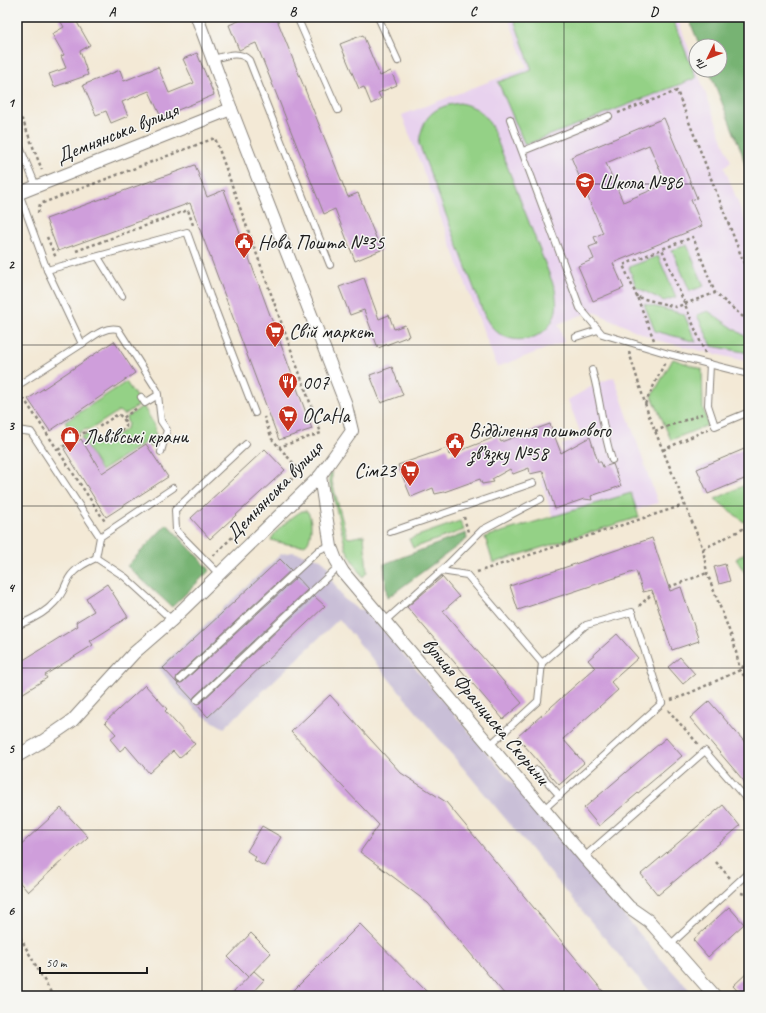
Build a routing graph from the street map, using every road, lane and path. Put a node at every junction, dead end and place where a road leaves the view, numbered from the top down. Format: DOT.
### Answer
graph roads {
  1 [pos="197,17"];
  2 [pos="297,17"];
  3 [pos="378,17"];
  4 [pos="213,60"];
  5 [pos="398,61"];
  6 [pos="231,109"];
  7 [pos="338,110"];
  8 [pos="17,114"];
  9 [pos="609,116"];
  10 [pos="510,119"];
  11 [pos="17,140"];
  12 [pos="523,151"];
  13 [pos="41,184"];
  14 [pos="18,193"];
  15 [pos="53,199"];
  16 [pos="662,249"];
  17 [pos="98,257"];
  18 [pos="330,265"];
  19 [pos="47,270"];
  20 [pos="749,276"];
  21 [pos="715,292"];
  22 [pos="122,296"];
  23 [pos="637,297"];
  24 [pos="685,303"];
  25 [pos="749,322"];
  26 [pos="598,330"];
  27 [pos="576,337"];
  28 [pos="626,341"];
  29 [pos="82,344"];
  30 [pos="659,351"];
  31 [pos="669,354"];
  32 [pos="710,364"];
  33 [pos="592,370"];
  34 [pos="749,374"];
  35 [pos="17,387"];
  36 [pos="158,395"];
  37 [pos="140,397"];
  38 [pos="145,404"];
  39 [pos="645,405"];
  40 [pos="710,411"];
  41 [pos="749,412"];
  42 [pos="255,413"];
  43 [pos="123,418"];
  44 [pos="715,426"];
  45 [pos="17,430"];
  46 [pos="93,431"];
  47 [pos="655,431"];
  48 [pos="246,444"];
  49 [pos="58,450"];
  50 [pos="663,450"];
  51 [pos="161,452"];
  52 [pos="612,460"];
  53 [pos="300,471"];
  54 [pos="320,476"];
  55 [pos="533,483"];
  56 [pos="173,488"];
  57 [pos="540,499"];
  58 [pos="684,505"];
  59 [pos="749,526"];
  60 [pos="110,530"];
  61 [pos="390,532"];
  62 [pos="100,537"];
  63 [pos="331,545"];
  64 [pos="703,549"];
  65 [pos="96,558"];
  66 [pos="207,562"];
  67 [pos="339,566"];
  68 [pos="442,570"];
  69 [pos="707,573"];
  70 [pos="219,574"];
  71 [pos="467,575"];
  72 [pos="669,588"];
  73 [pos="653,593"];
  74 [pos="632,612"];
  75 [pos="172,620"];
  76 [pos="385,621"];
  77 [pos="17,623"];
  78 [pos="749,660"];
  79 [pos="542,663"];
  80 [pos="740,670"];
  81 [pos="180,679"];
  82 [pos="749,683"];
  83 [pos="197,700"];
  84 [pos="662,703"];
  85 [pos="490,745"];
  86 [pos="705,751"];
  87 [pos="17,756"];
  88 [pos="537,770"];
  89 [pos="560,796"];
  90 [pos="749,802"];
  91 [pos="544,809"];
  92 [pos="584,857"];
  93 [pos="716,862"];
  94 [pos="749,872"];
  95 [pos="736,884"];
  96 [pos="17,932"];
  97 [pos="671,944"];
  98 [pos="53,996"];
  99 [pos="715,996"];
  1 -- 4 [label="street, Демнянська вулиця"];
  2 -- 7 [label="lane"];
  3 -- 5 [label="lane"];
  4 -- 6 [label="street, Демнянська вулиця"];
  4 -- 18 [label="lane"];
  6 -- 13 [label="street, Демнянська вулиця"];
  6 -- 54 [label="street, Демнянська вулиця"];
  8 -- 13 [label="path"];
  9 -- 12 [label="lane"];
  9 -- 20 [label="path"];
  10 -- 12 [label="lane"];
  11 -- 13 [label="lane"];
  12 -- 26 [label="lane"];
  13 -- 14 [label="street, Демнянська вулиця"];
  13 -- 15 [label="path"];
  14 -- 19 [label="lane"];
  16 -- 21 [label="path"];
  16 -- 23 [label="path"];
  16 -- 24 [label="path"];
  17 -- 19 [label="lane"];
  17 -- 22 [label="lane"];
  17 -- 42 [label="lane"];
  19 -- 29 [label="lane"];
  21 -- 24 [label="path"];
  21 -- 25 [label="path"];
  23 -- 24 [label="path"];
  23 -- 30 [label="path"];
  24 -- 32 [label="path"];
  26 -- 27 [label="lane"];
  26 -- 28 [label="lane"];
  28 -- 30 [label="lane"];
  28 -- 39 [label="path"];
  29 -- 35 [label="lane"];
  29 -- 36 [label="lane"];
  30 -- 31 [label="lane"];
  31 -- 32 [label="lane"];
  31 -- 39 [label="path"];
  32 -- 34 [label="lane"];
  32 -- 40 [label="lane"];
  33 -- 52 [label="lane"];
  35 -- 49 [label="path"];
  36 -- 38 [label="lane"];
  36 -- 51 [label="lane"];
  37 -- 38 [label="lane"];
  38 -- 43 [label="path"];
  39 -- 47 [label="path"];
  40 -- 44 [label="lane"];
  40 -- 47 [label="path"];
  41 -- 44 [label="lane"];
  43 -- 46 [label="path"];
  43 -- 46 [label="path"];
  44 -- 50 [label="path"];
  45 -- 62 [label="lane"];
  46 -- 49 [label="path"];
  47 -- 50 [label="path"];
  48 -- 66 [label="lane"];
  49 -- 60 [label="path"];
  50 -- 58 [label="path"];
  53 -- 66 [label="path"];
  54 -- 63 [label="street, вулиця Франциска Скорини"];
  54 -- 70 [label="street, Демнянська вулиця"];
  55 -- 61 [label="lane"];
  56 -- 60 [label="lane"];
  57 -- 68 [label="lane"];
  58 -- 64 [label="path"];
  58 -- 71 [label="path"];
  59 -- 64 [label="path"];
  60 -- 62 [label="lane"];
  62 -- 65 [label="lane"];
  63 -- 67 [label="street, вулиця Франциска Скорини"];
  63 -- 81 [label="lane"];
  64 -- 69 [label="path"];
  65 -- 75 [label="lane"];
  65 -- 77 [label="lane"];
  66 -- 70 [label="lane"];
  67 -- 76 [label="street, вулиця Франциска Скорини"];
  67 -- 83 [label="lane"];
  68 -- 71 [label="lane"];
  68 -- 76 [label="lane"];
  69 -- 72 [label="path"];
  69 -- 80 [label="path"];
  70 -- 75 [label="street, Демнянська вулиця"];
  71 -- 79 [label="lane"];
  73 -- 74 [label="path"];
  74 -- 79 [label="lane"];
  74 -- 84 [label="lane"];
  75 -- 87 [label="street, Демнянська вулиця"];
  76 -- 85 [label="street, вулиця Франциска Скорини"];
  78 -- 80 [label="path"];
  79 -- 85 [label="lane"];
  80 -- 82 [label="path"];
  80 -- 84 [label="path"];
  84 -- 86 [label="path"];
  84 -- 89 [label="lane"];
  85 -- 91 [label="street, вулиця Франциска Скорини"];
  86 -- 90 [label="lane"];
  86 -- 92 [label="lane"];
  88 -- 89 [label="lane"];
  89 -- 91 [label="lane"];
  91 -- 92 [label="street, вулиця Франциска Скорини"];
  92 -- 97 [label="street, вулиця Франциска Скорини"];
  93 -- 95 [label="path"];
  94 -- 95 [label="lane"];
  95 -- 97 [label="lane"];
  96 -- 98 [label="path"];
  97 -- 99 [label="street, вулиця Франциска Скорини"];
}
